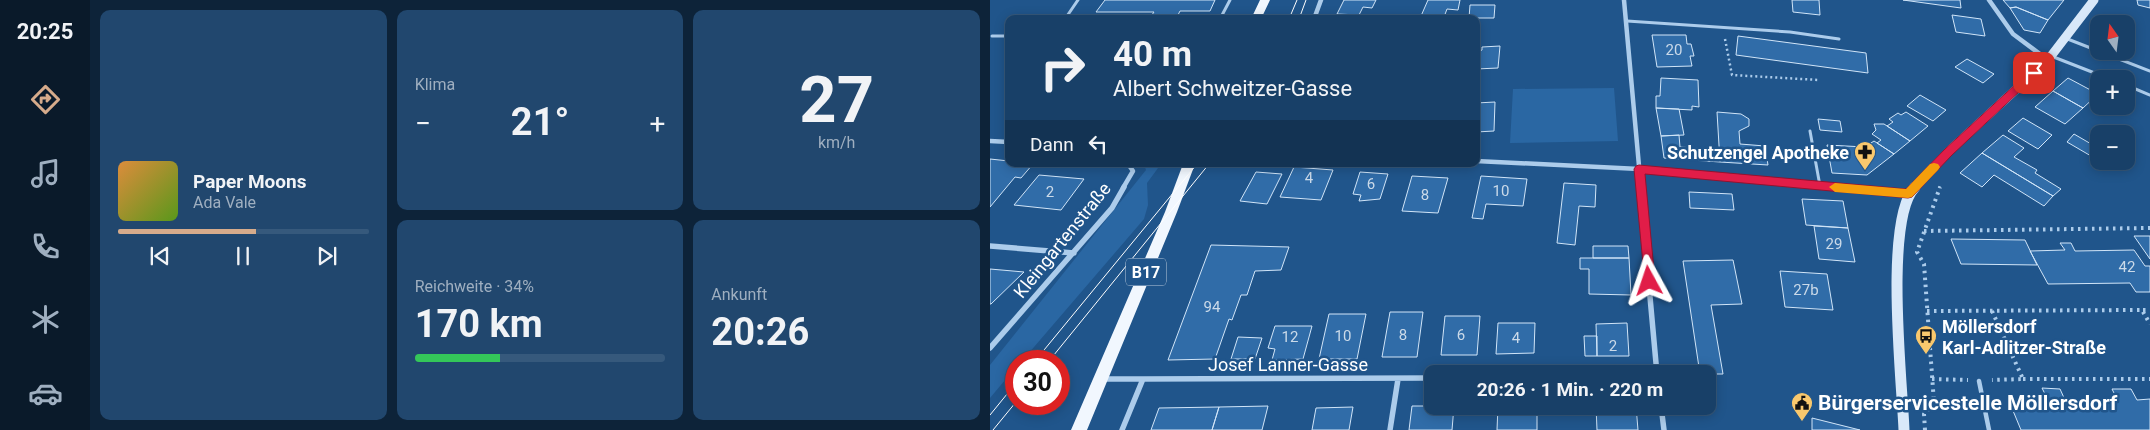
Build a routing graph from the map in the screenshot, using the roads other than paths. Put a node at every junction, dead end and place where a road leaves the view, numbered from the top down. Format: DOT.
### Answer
graph roads {
  1 [pos="1078,0"];
  2 [pos="1230,0"];
  3 [pos="1264,0"];
  4 [pos="1321,0"];
  5 [pos="1624,0"];
  6 [pos="1989,0"];
  7 [pos="2094,0"];
  8 [pos="1068,15"];
  9 [pos="1222,15"];
  10 [pos="1258,15"];
  11 [pos="1315,15"];
  12 [pos="1627,21"];
  13 [pos="992,36"];
  14 [pos="1005,36"];
  15 [pos="2065,38"];
  16 [pos="1839,39"];
  17 [pos="2049,58"];
  18 [pos="2150,71"];
  19 [pos="2090,72"];
  20 [pos="2135,89"];
  21 [pos="2150,95"];
  22 [pos="1810,131"];
  23 [pos="990,141"];
  24 [pos="1005,142"];
  25 [pos="1480,160"];
  26 [pos="1130,167"];
  27 [pos="1188,167"];
  28 [pos="1639,169"];
  29 [pos="1820,186"];
  30 [pos="1908,194"];
  31 [pos="990,246"];
  32 [pos="1074,253"];
  33 [pos="990,348"];
  34 [pos="1656,365"];
  35 [pos="1398,378"];
  36 [pos="1424,378"];
  37 [pos="1101,379"];
  38 [pos="1143,379"];
  39 [pos="1979,381"];
  40 [pos="1662,415"];
  41 [pos="1079,430"];
  42 [pos="1122,430"];
  43 [pos="1390,430"];
  44 [pos="1664,430"];
  45 [pos="1904,430"];
  46 [pos="1989,430"];
  1 -- 8 [label="lane"];
  2 -- 9 [label="lane"];
  3 -- 10 [label="main road"];
  4 -- 11 [label="street"];
  5 -- 12 [label="street"];
  6 -- 17 [label="street"];
  7 -- 15 [label="street"];
  12 -- 16 [label="lane"];
  12 -- 28 [label="street"];
  13 -- 14 [label="lane"];
  15 -- 17 [label="street"];
  15 -- 18 [label="lane"];
  17 -- 19 [label="lane"];
  17 -- 30 [label="street"];
  20 -- 21 [label="lane"];
  22 -- 29 [label="lane"];
  23 -- 24 [label="street"];
  25 -- 28 [label="street"];
  26 -- 32 [label="street, Kleingartenstraße"];
  27 -- 37 [label="main road, B17"];
  28 -- 29 [label="street"];
  28 -- 34 [label="street"];
  29 -- 30 [label="street"];
  30 -- 45 [label="street"];
  31 -- 32 [label="street"];
  32 -- 33 [label="street, Kleingartenstraße"];
  35 -- 36 [label="street, Josef Lanner-Gasse"];
  35 -- 38 [label="street, Josef Lanner-Gasse"];
  35 -- 43 [label="street"];
  37 -- 38 [label="street, Josef Lanner-Gasse"];
  37 -- 41 [label="main road, B17"];
  38 -- 42 [label="street"];
  39 -- 46 [label="lane"];
  40 -- 44 [label="street"];
}
